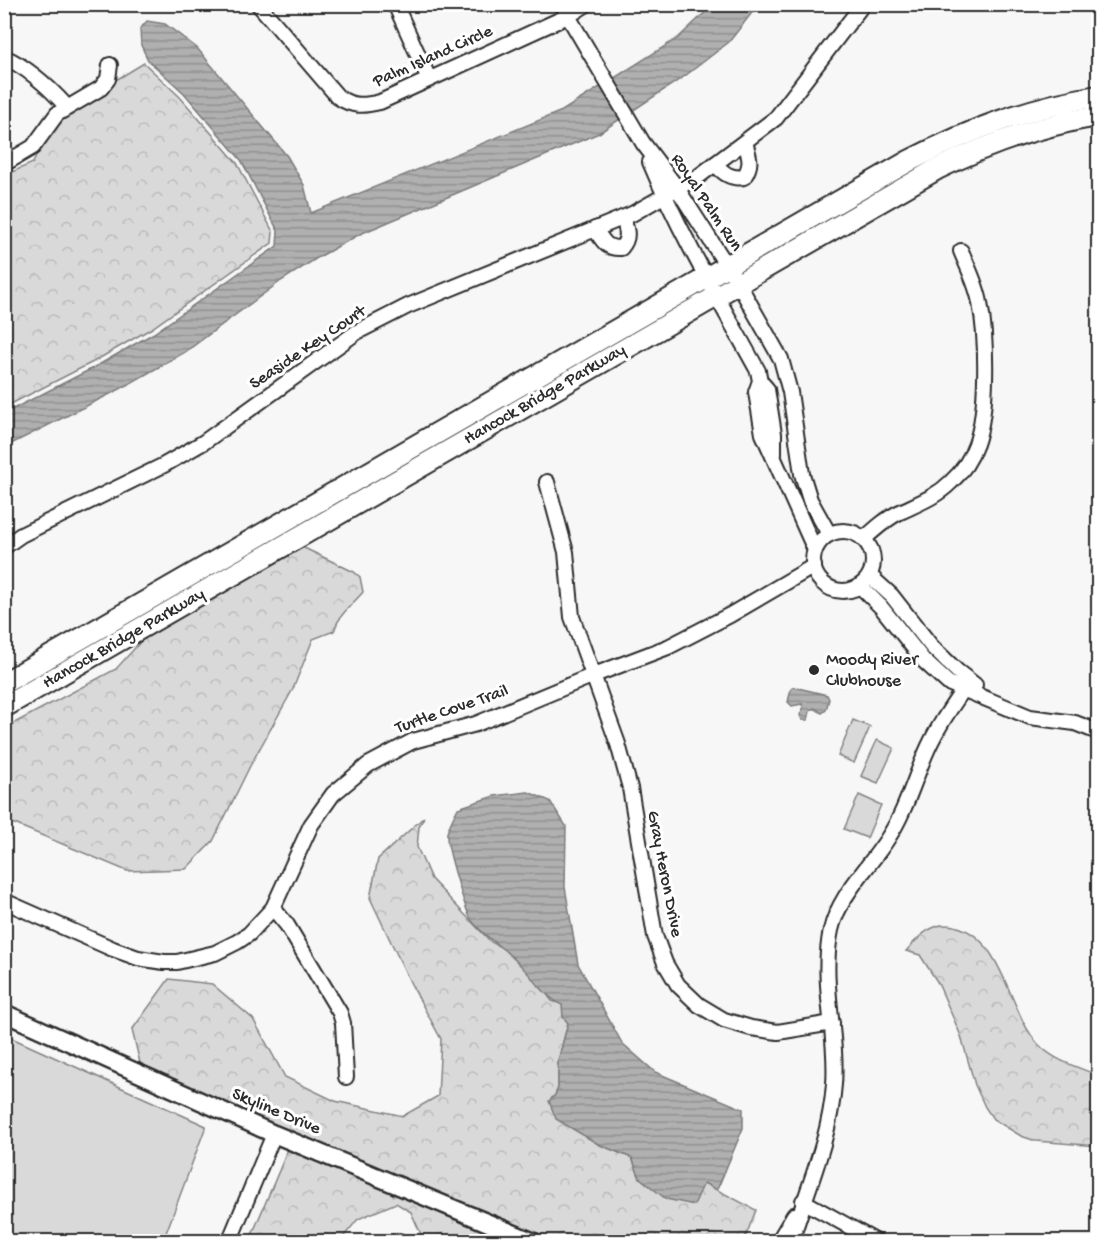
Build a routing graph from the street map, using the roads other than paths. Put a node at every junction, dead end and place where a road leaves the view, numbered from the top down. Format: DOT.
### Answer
graph roads {
  1 [pos="258,4"];
  2 [pos="395,4"];
  3 [pos="587,4"];
  4 [pos="863,4"];
  5 [pos="566,10"];
  6 [pos="4,57"];
  7 [pos="111,65"];
  8 [pos="429,79"];
  9 [pos="1098,96"];
  10 [pos="67,106"];
  11 [pos="1098,116"];
  12 [pos="745,142"];
  13 [pos="643,143"];
  14 [pos="4,164"];
  15 [pos="715,164"];
  16 [pos="677,188"];
  17 [pos="664,195"];
  18 [pos="623,218"];
  19 [pos="595,229"];
  20 [pos="961,252"];
  21 [pos="727,266"];
  22 [pos="706,278"];
  23 [pos="738,283"];
  24 [pos="716,296"];
  25 [pos="786,377"];
  26 [pos="760,381"];
  27 [pos="796,430"];
  28 [pos="769,434"];
  29 [pos="547,483"];
  30 [pos="829,534"];
  31 [pos="864,539"];
  32 [pos="4,547"];
  33 [pos="815,550"];
  34 [pos="813,566"];
  35 [pos="865,581"];
  36 [pos="594,675"];
  37 [pos="4,683"];
  38 [pos="966,685"];
  39 [pos="4,707"];
  40 [pos="1098,732"];
  41 [pos="4,901"];
  42 [pos="273,908"];
  43 [pos="4,1013"];
  44 [pos="832,1023"];
  45 [pos="346,1077"];
  46 [pos="274,1134"];
  47 [pos="803,1201"];
  48 [pos="230,1242"];
  49 [pos="534,1242"];
  50 [pos="778,1242"];
  51 [pos="791,1242"];
  52 [pos="877,1242"];
  1 -- 8 [label="street, Palm Island Circle"];
  2 -- 8 [label="street"];
  3 -- 5 [label="street, Palm Island Circle"];
  4 -- 12 [label="street, Seaside Key Court"];
  5 -- 8 [label="street, Palm Island Circle"];
  5 -- 13 [label="street, Royal Palm Run"];
  6 -- 10 [label="street"];
  7 -- 10 [label="street"];
  9 -- 21 [label="main road, Hancock Bridge Parkway"];
  10 -- 14 [label="street"];
  11 -- 23 [label="main road, Hancock Bridge Parkway"];
  12 -- 15 [label="street, Seaside Key Court"];
  12 -- 15 [label="street"];
  13 -- 16 [label="street, Royal Palm Run"];
  13 -- 17 [label="street, Royal Palm Run"];
  15 -- 16 [label="street, Seaside Key Court"];
  16 -- 17 [label="street, Seaside Key Court"];
  16 -- 21 [label="street, Royal Palm Run"];
  17 -- 18 [label="street, Seaside Key Court"];
  17 -- 22 [label="street, Royal Palm Run"];
  18 -- 19 [label="street, Seaside Key Court"];
  18 -- 19 [label="street"];
  19 -- 32 [label="street, Seaside Key Court"];
  20 -- 31 [label="street"];
  21 -- 22 [label="main road, Hancock Bridge Parkway"];
  21 -- 23 [label="street, Royal Palm Run"];
  22 -- 24 [label="street, Royal Palm Run"];
  22 -- 37 [label="main road, Hancock Bridge Parkway"];
  23 -- 24 [label="main road, Hancock Bridge Parkway"];
  23 -- 25 [label="street, Royal Palm Run"];
  24 -- 26 [label="street, Royal Palm Run"];
  24 -- 39 [label="main road, Hancock Bridge Parkway"];
  25 -- 26 [label="street"];
  25 -- 27 [label="street, Royal Palm Run"];
  26 -- 28 [label="street, Royal Palm Run"];
  27 -- 28 [label="street"];
  27 -- 30 [label="street, Royal Palm Run"];
  28 -- 33 [label="street, Royal Palm Run"];
  29 -- 36 [label="street, Gray Heron Drive"];
  30 -- 31 [label="street"];
  30 -- 33 [label="street"];
  31 -- 35 [label="street"];
  33 -- 34 [label="street"];
  34 -- 35 [label="street"];
  34 -- 36 [label="street, Turtle Cove Trail"];
  35 -- 38 [label="street"];
  36 -- 42 [label="street, Turtle Cove Trail"];
  36 -- 44 [label="street, Gray Heron Drive"];
  38 -- 40 [label="street"];
  38 -- 44 [label="street"];
  41 -- 42 [label="street, Turtle Cove Trail"];
  42 -- 45 [label="street"];
  43 -- 46 [label="street, Skyline Drive"];
  44 -- 47 [label="street"];
  46 -- 48 [label="street"];
  46 -- 49 [label="street, Skyline Drive"];
  47 -- 50 [label="street"];
  47 -- 51 [label="street"];
  47 -- 52 [label="street"];
}
